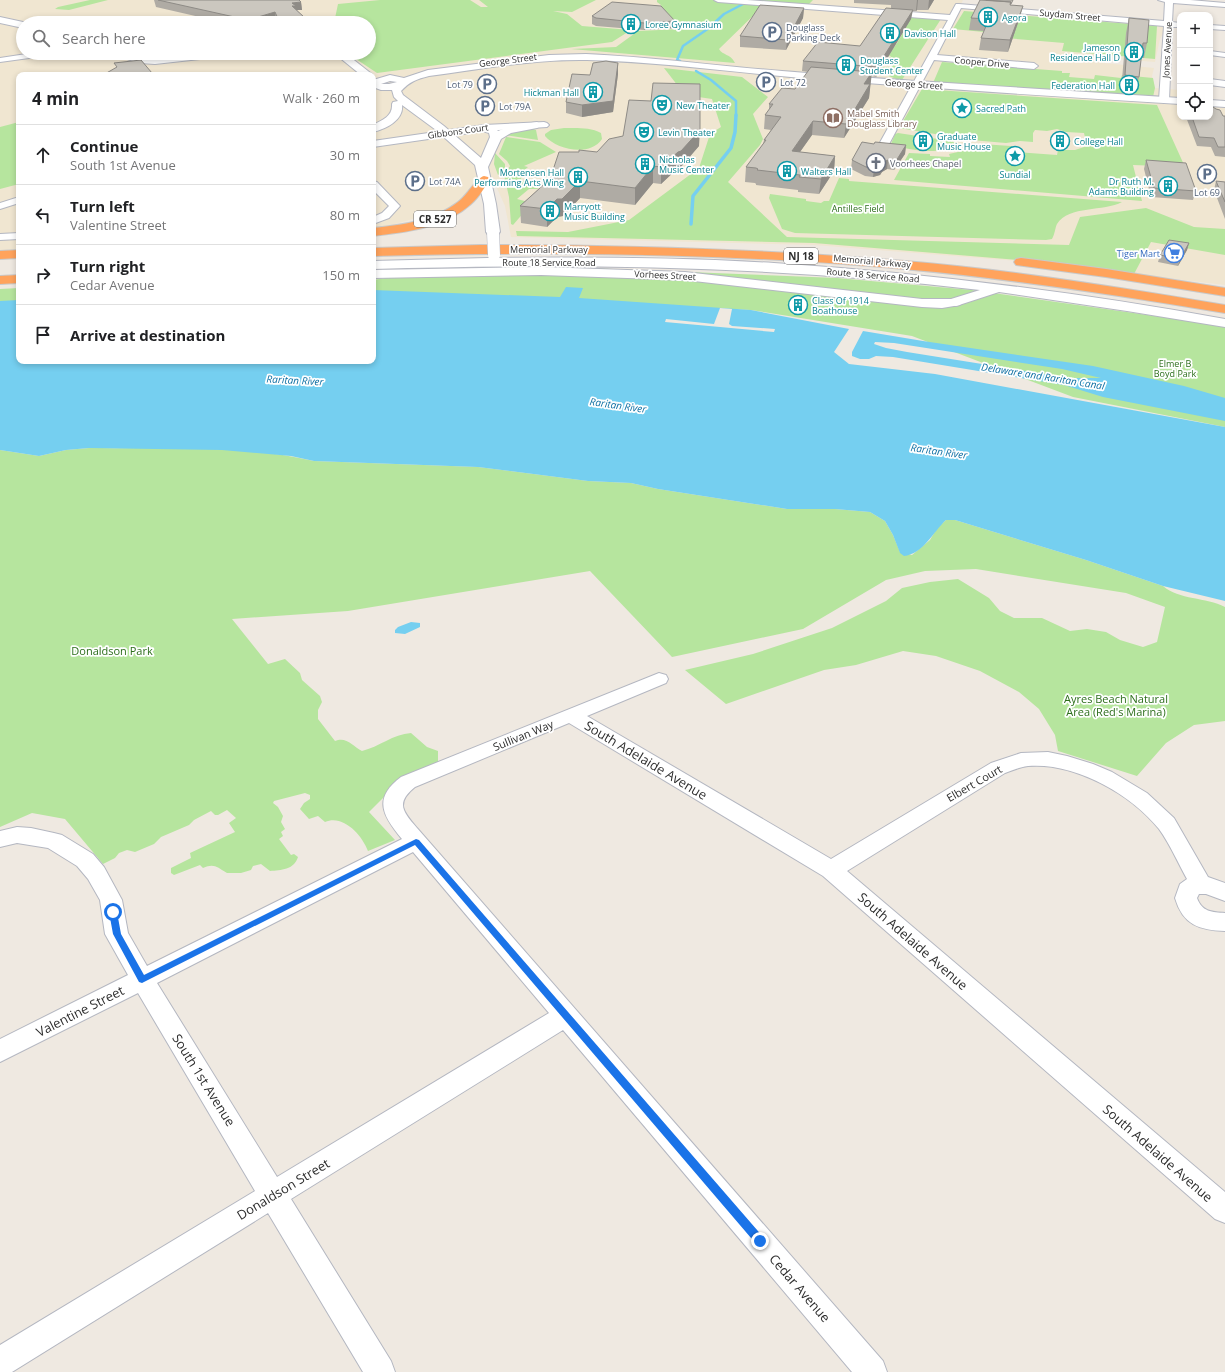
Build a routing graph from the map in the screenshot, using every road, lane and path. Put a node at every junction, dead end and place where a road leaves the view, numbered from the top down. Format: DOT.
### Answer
graph roads {
  1 [pos="718,0"];
  2 [pos="815,0"];
  3 [pos="1167,0"];
  4 [pos="961,3"];
  5 [pos="1225,4"];
  6 [pos="808,7"];
  7 [pos="953,18"];
  8 [pos="0,20"];
  9 [pos="16,23"];
  10 [pos="1168,24"];
  11 [pos="1177,25"];
  12 [pos="1213,27"];
  13 [pos="1225,28"];
  14 [pos="1213,53"];
  15 [pos="1225,54"];
  16 [pos="931,57"];
  17 [pos="16,58"];
  18 [pos="625,59"];
  19 [pos="0,60"];
  20 [pos="140,60"];
  21 [pos="164,60"];
  22 [pos="348,60"];
  23 [pos="1034,66"];
  24 [pos="459,70"];
  25 [pos="363,72"];
  26 [pos="390,78"];
  27 [pos="1166,78"];
  28 [pos="1176,79"];
  29 [pos="378,81"];
  30 [pos="1213,82"];
  31 [pos="402,83"];
  32 [pos="916,84"];
  33 [pos="1225,84"];
  34 [pos="1164,100"];
  35 [pos="1177,101"];
  36 [pos="402,103"];
  37 [pos="1213,103"];
  38 [pos="1225,104"];
  39 [pos="541,125"];
  40 [pos="376,127"];
  41 [pos="484,128"];
  42 [pos="441,134"];
  43 [pos="496,138"];
  44 [pos="376,144"];
  45 [pos="883,146"];
  46 [pos="482,174"];
  47 [pos="376,187"];
  48 [pos="16,201"];
  49 [pos="0,206"];
  50 [pos="376,220"];
  51 [pos="376,232"];
  52 [pos="16,236"];
  53 [pos="0,237"];
  54 [pos="648,241"];
  55 [pos="376,243"];
  56 [pos="836,247"];
  57 [pos="376,252"];
  58 [pos="16,254"];
  59 [pos="0,255"];
  60 [pos="494,256"];
  61 [pos="16,260"];
  62 [pos="376,260"];
  63 [pos="1007,260"];
  64 [pos="0,261"];
  65 [pos="376,265"];
  66 [pos="780,268"];
  67 [pos="16,269"];
  68 [pos="0,270"];
  69 [pos="376,274"];
  70 [pos="16,279"];
  71 [pos="0,280"];
  72 [pos="939,281"];
  73 [pos="1001,288"];
  74 [pos="1225,292"];
  75 [pos="956,302"];
  76 [pos="1225,302"];
  77 [pos="1225,309"];
  78 [pos="1225,323"];
  79 [pos="659,679"];
  80 [pos="570,716"];
  81 [pos="393,799"];
  82 [pos="1,838"];
  83 [pos="416,842"];
  84 [pos="831,870"];
  85 [pos="1201,885"];
  86 [pos="1225,892"];
  87 [pos="1225,922"];
  88 [pos="142,979"];
  89 [pos="566,1015"];
  90 [pos="0,1051"];
  91 [pos="274,1194"];
  92 [pos="1225,1210"];
  93 [pos="0,1362"];
  94 [pos="380,1372"];
  95 [pos="872,1372"];
  1 -- 6 [label="street"];
  2 -- 6 [label="street"];
  3 -- 5 [label="street"];
  3 -- 10 [label="street, Jones Avenue"];
  4 -- 7 [label="street"];
  4 -- 10 [label="street, Suydam Street"];
  6 -- 7 [label="street"];
  7 -- 16 [label="street"];
  8 -- 9 [label="main road"];
  10 -- 11 [label="street, Suydam Street"];
  10 -- 27 [label="street, Jones Avenue"];
  12 -- 13 [label="street"];
  14 -- 15 [label="street"];
  16 -- 23 [label="street, Cooper Drive"];
  16 -- 32 [label="street"];
  17 -- 19 [label="street"];
  18 -- 24 [label="main road, George Street"];
  18 -- 26 [label="main road, George Street"];
  18 -- 32 [label="main road, George Street"];
  20 -- 21 [label="main road"];
  22 -- 25 [label="main road"];
  24 -- 31 [label="main road, George Street"];
  24 -- 36 [label="main road"];
  26 -- 29 [label="main road, George Street"];
  26 -- 31 [label="main road"];
  27 -- 28 [label="street"];
  27 -- 34 [label="street, Jones Avenue"];
  29 -- 31 [label="main road, George Street"];
  29 -- 36 [label="main road"];
  30 -- 33 [label="street"];
  31 -- 36 [label="main road"];
  32 -- 34 [label="main road, George Street"];
  32 -- 45 [label="street"];
  34 -- 35 [label="main road, George Street"];
  36 -- 40 [label="main road"];
  36 -- 42 [label="main road"];
  37 -- 38 [label="main road"];
  39 -- 41 [label="street, Gibbons Court"];
  39 -- 43 [label="main road"];
  41 -- 42 [label="street, Gibbons Court"];
  41 -- 43 [label="main road"];
  42 -- 44 [label="street, Gibbons Court"];
  42 -- 46 [label="main road"];
  43 -- 46 [label="main road"];
  46 -- 51 [label="highway, CR 527"];
  46 -- 60 [label="main road, bridge"];
  47 -- 50 [label="street"];
  48 -- 49 [label="street"];
  52 -- 53 [label="street"];
  54 -- 55 [label="highway, Memorial Parkway / NJ 18"];
  54 -- 56 [label="highway"];
  54 -- 76 [label="highway, Memorial Parkway / NJ 18"];
  57 -- 77 [label="highway, Memorial Parkway / NJ 18"];
  58 -- 59 [label="highway"];
  60 -- 62 [label="highway"];
  60 -- 66 [label="highway"];
  61 -- 64 [label="highway"];
  63 -- 74 [label="highway"];
  65 -- 66 [label="main road, Route 18 Service Road"];
  66 -- 72 [label="main road, Route 18 Service Road"];
  67 -- 68 [label="highway"];
  69 -- 75 [label="street, Vorhees Street"];
  70 -- 71 [label="highway"];
  72 -- 73 [label="main road, Route 18 Service Road"];
  72 -- 75 [label="main road"];
  73 -- 75 [label="main road"];
  73 -- 78 [label="main road, Route 18 Service Road"];
  79 -- 80 [label="street, Sullivan Way"];
  80 -- 81 [label="street, Sullivan Way"];
  80 -- 84 [label="street, South Adelaide Avenue"];
  81 -- 83 [label="street, Cedar Avenue"];
  82 -- 88 [label="street, South 1st Avenue"];
  83 -- 88 [label="street, Valentine Street"];
  83 -- 89 [label="street, Cedar Avenue"];
  84 -- 85 [label="street, Elbert Court"];
  84 -- 92 [label="street, South Adelaide Avenue"];
  85 -- 86 [label="street"];
  85 -- 87 [label="street"];
  88 -- 90 [label="street, Valentine Street"];
  88 -- 91 [label="street, South 1st Avenue"];
  89 -- 91 [label="street, Donaldson Street"];
  89 -- 95 [label="street, Cedar Avenue"];
  91 -- 93 [label="street, Donaldson Street"];
  91 -- 94 [label="street, South 1st Avenue"];
}
